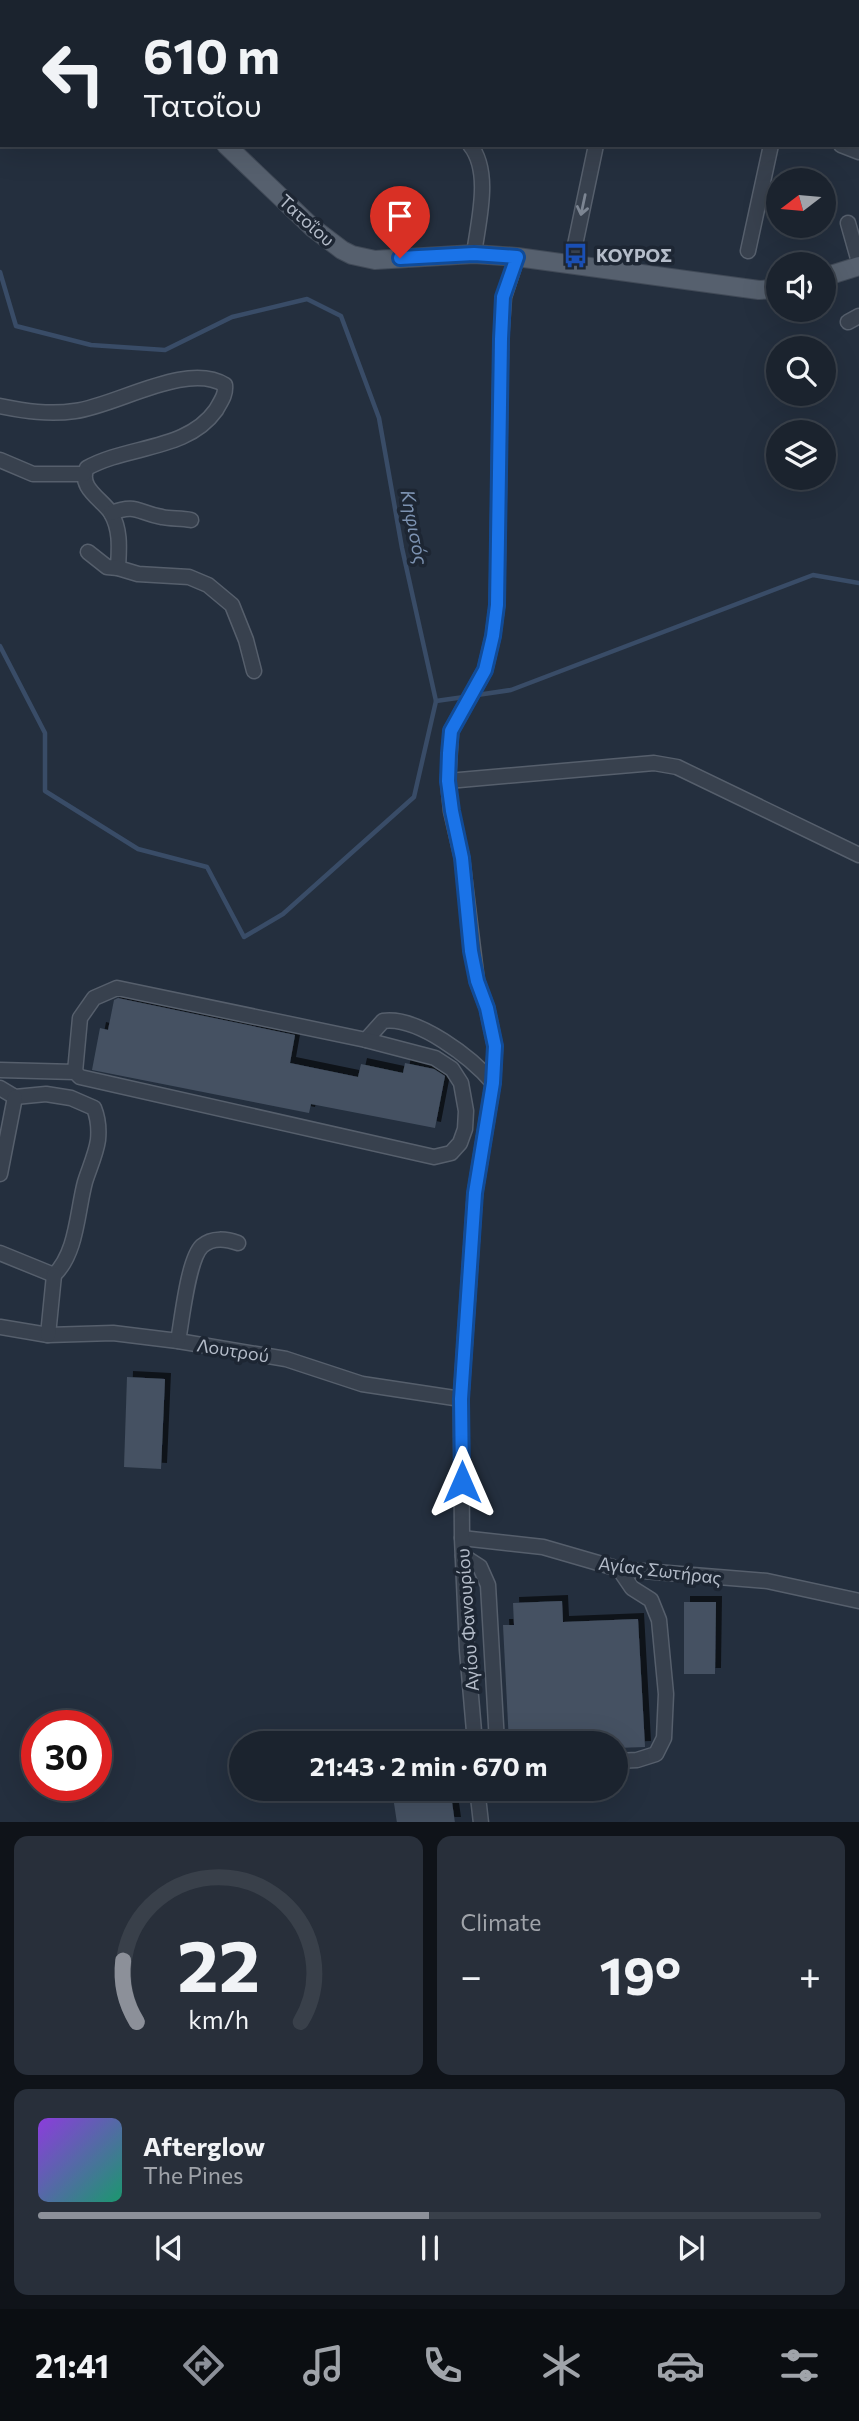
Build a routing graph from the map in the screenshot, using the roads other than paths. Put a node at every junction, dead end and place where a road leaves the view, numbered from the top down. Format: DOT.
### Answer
graph roads {
  1 [pos="228,147"];
  2 [pos="472,147"];
  3 [pos="596,147"];
  4 [pos="771,147"];
  5 [pos="848,223"];
  6 [pos="748,251"];
  7 [pos="474,254"];
  8 [pos="517,257"];
  9 [pos="571,264"];
  10 [pos="859,264"];
  11 [pos="836,273"];
  12 [pos="766,290"];
  13 [pos="0,406"];
  14 [pos="0,460"];
  15 [pos="84,474"];
  16 [pos="111,513"];
  17 [pos="191,520"];
  18 [pos="88,552"];
  19 [pos="118,568"];
  20 [pos="254,671"];
  21 [pos="448,781"];
  22 [pos="859,855"];
  23 [pos="366,1040"];
  24 [pos="4,1071"];
  25 [pos="75,1072"];
  26 [pos="493,1083"];
  27 [pos="0,1088"];
  28 [pos="15,1097"];
  29 [pos="0,1174"];
  30 [pos="238,1243"];
  31 [pos="0,1253"];
  32 [pos="54,1275"];
  33 [pos="0,1327"];
  34 [pos="48,1335"];
  35 [pos="178,1341"];
  36 [pos="461,1399"];
  37 [pos="462,1538"];
  38 [pos="463,1556"];
  39 [pos="619,1569"];
  40 [pos="859,1601"];
  41 [pos="474,1731"];
  42 [pos="496,1731"];
  43 [pos="628,1760"];
  44 [pos="479,1801"];
  45 [pos="481,1822"];
  1 -- 7 [label="main road, Τατοΐου"];
  2 -- 7 [label="street"];
  3 -- 9 [label="street, one-way"];
  4 -- 6 [label="street"];
  5 -- 10 [label="street"];
  7 -- 8 [label="main road, Τατοΐου"];
  8 -- 9 [label="main road, Τατοΐου"];
  8 -- 21 [label="street, Αγίου Φανουρίου"];
  9 -- 12 [label="main road, Τατοΐου"];
  10 -- 11 [label="main road"];
  13 -- 15 [label="street"];
  14 -- 15 [label="street"];
  15 -- 16 [label="street"];
  16 -- 17 [label="street"];
  16 -- 19 [label="street"];
  18 -- 19 [label="street"];
  19 -- 20 [label="street"];
  21 -- 22 [label="street"];
  21 -- 26 [label="street, Αγίου Φανουρίου"];
  23 -- 25 [label="street"];
  23 -- 25 [label="street"];
  23 -- 26 [label="street"];
  24 -- 25 [label="street"];
  26 -- 36 [label="street, Αγίου Φανουρίου"];
  27 -- 28 [label="street"];
  28 -- 29 [label="street"];
  28 -- 32 [label="street"];
  30 -- 35 [label="street"];
  31 -- 32 [label="street"];
  32 -- 34 [label="street"];
  33 -- 34 [label="street, Λουτρού"];
  34 -- 35 [label="street, Λουτρού"];
  35 -- 36 [label="street, Λουτρού"];
  36 -- 37 [label="street, Αγίου Φανουρίου"];
  37 -- 38 [label="street, Αγίου Φανουρίου"];
  37 -- 39 [label="street, Αγίας Σωτήρας"];
  38 -- 41 [label="street, Αγίου Φανουρίου"];
  38 -- 42 [label="street"];
  39 -- 40 [label="street, Αγίας Σωτήρας"];
  39 -- 43 [label="street"];
  44 -- 45 [label="street"];
}
